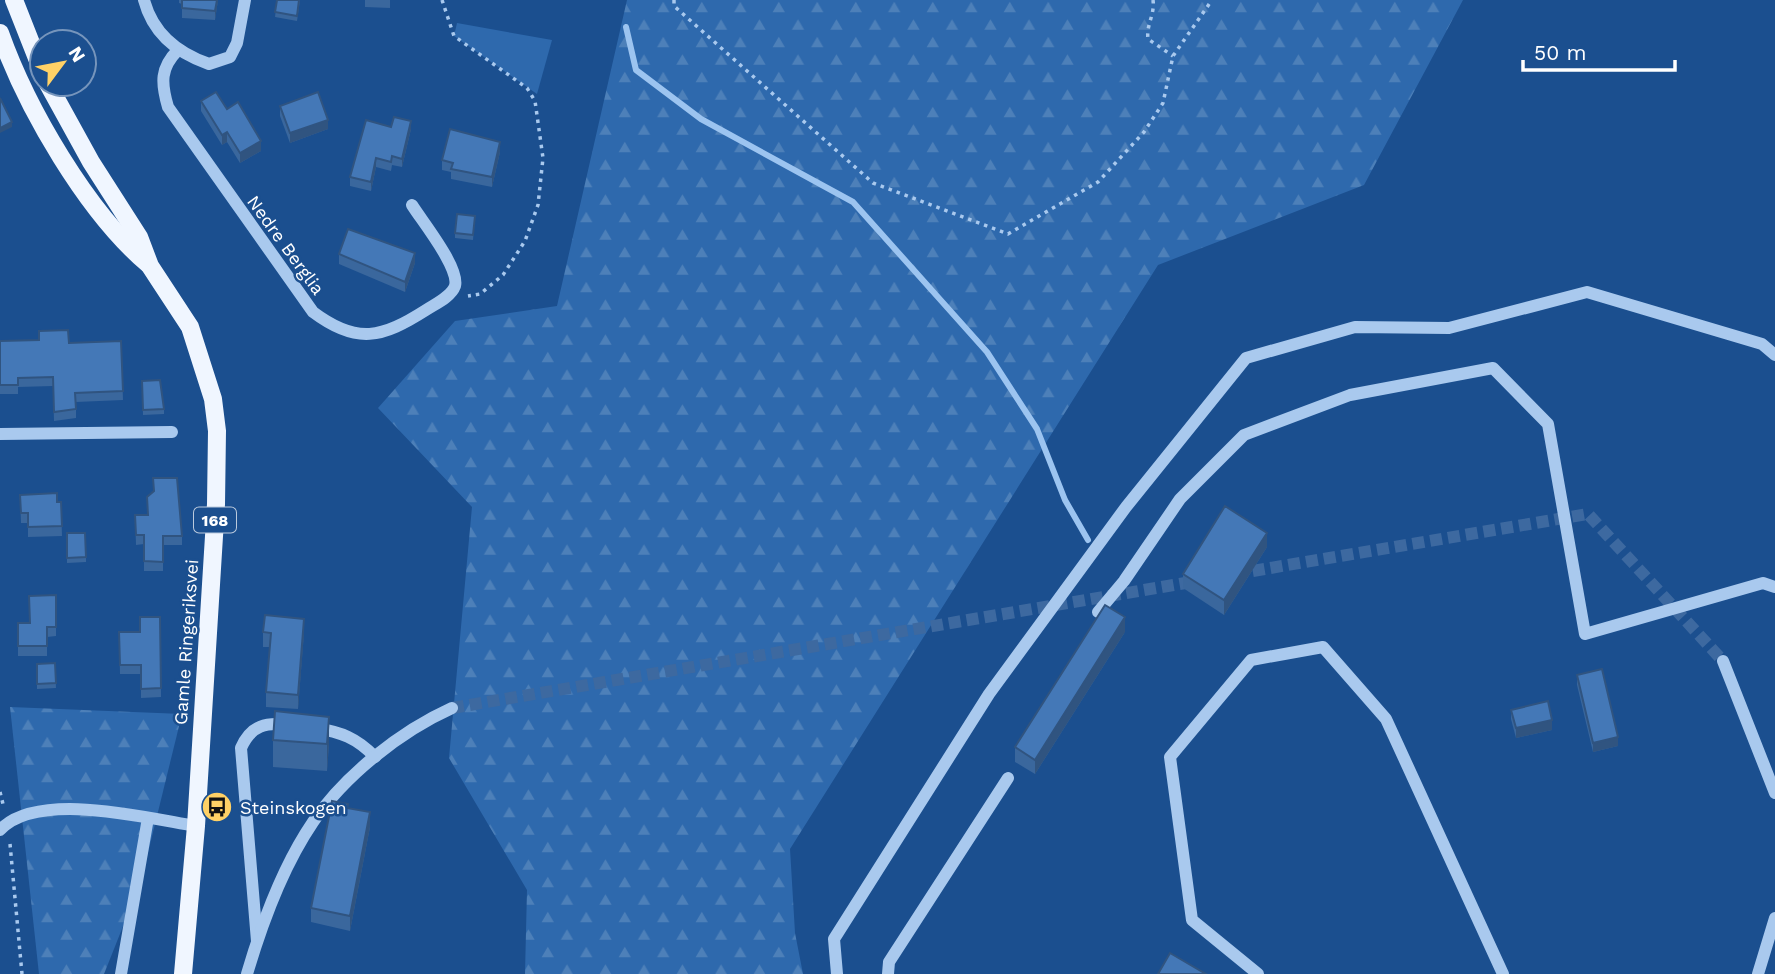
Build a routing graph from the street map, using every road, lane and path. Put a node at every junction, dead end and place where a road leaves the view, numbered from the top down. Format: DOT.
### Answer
graph roads {
  1 [pos="14,0"];
  2 [pos="144,0"];
  3 [pos="245,0"];
  4 [pos="442,0"];
  5 [pos="674,0"];
  6 [pos="1153,0"];
  7 [pos="1212,0"];
  8 [pos="0,33"];
  9 [pos="28,36"];
  10 [pos="178,50"];
  11 [pos="1173,56"];
  12 [pos="56,98"];
  13 [pos="412,205"];
  14 [pos="150,266"];
  15 [pos="446,297"];
  16 [pos="1775,355"];
  17 [pos="172,432"];
  18 [pos="0,434"];
  19 [pos="1775,587"];
  20 [pos="1098,612"];
  21 [pos="1723,661"];
  22 [pos="452,708"];
  23 [pos="375,757"];
  24 [pos="1008,778"];
  25 [pos="1775,793"];
  26 [pos="148,818"];
  27 [pos="4,825"];
  28 [pos="196,826"];
  29 [pos="1775,918"];
  30 [pos="257,941"];
  31 [pos="22,974"];
  32 [pos="121,974"];
  33 [pos="183,974"];
  34 [pos="247,974"];
  35 [pos="837,974"];
  36 [pos="888,974"];
  37 [pos="1258,974"];
  38 [pos="1503,974"];
  39 [pos="1758,974"];
  1 -- 9 [label="main road"];
  2 -- 10 [label="street"];
  3 -- 10 [label="street"];
  4 -- 15 [label="path"];
  5 -- 11 [label="path"];
  6 -- 11 [label="path"];
  7 -- 11 [label="path"];
  8 -- 14 [label="main road, Gamle Ringeriksvei / 168"];
  10 -- 15 [label="street, Nedre Berglia"];
  12 -- 14 [label="main road, Gamle Ringeriksvei / 168"];
  13 -- 15 [label="street"];
  14 -- 28 [label="main road, Gamle Ringeriksvei / 168"];
  16 -- 35 [label="street"];
  17 -- 18 [label="street"];
  19 -- 20 [label="street"];
  21 -- 25 [label="street"];
  22 -- 23 [label="street"];
  23 -- 30 [label="street"];
  23 -- 30 [label="street"];
  24 -- 36 [label="street"];
  26 -- 27 [label="street"];
  26 -- 28 [label="street"];
  26 -- 32 [label="street"];
  27 -- 31 [label="path"];
  28 -- 33 [label="main road, Gamle Ringeriksvei / 168"];
  29 -- 39 [label="street"];
  30 -- 34 [label="street"];
  37 -- 38 [label="street"];
}
